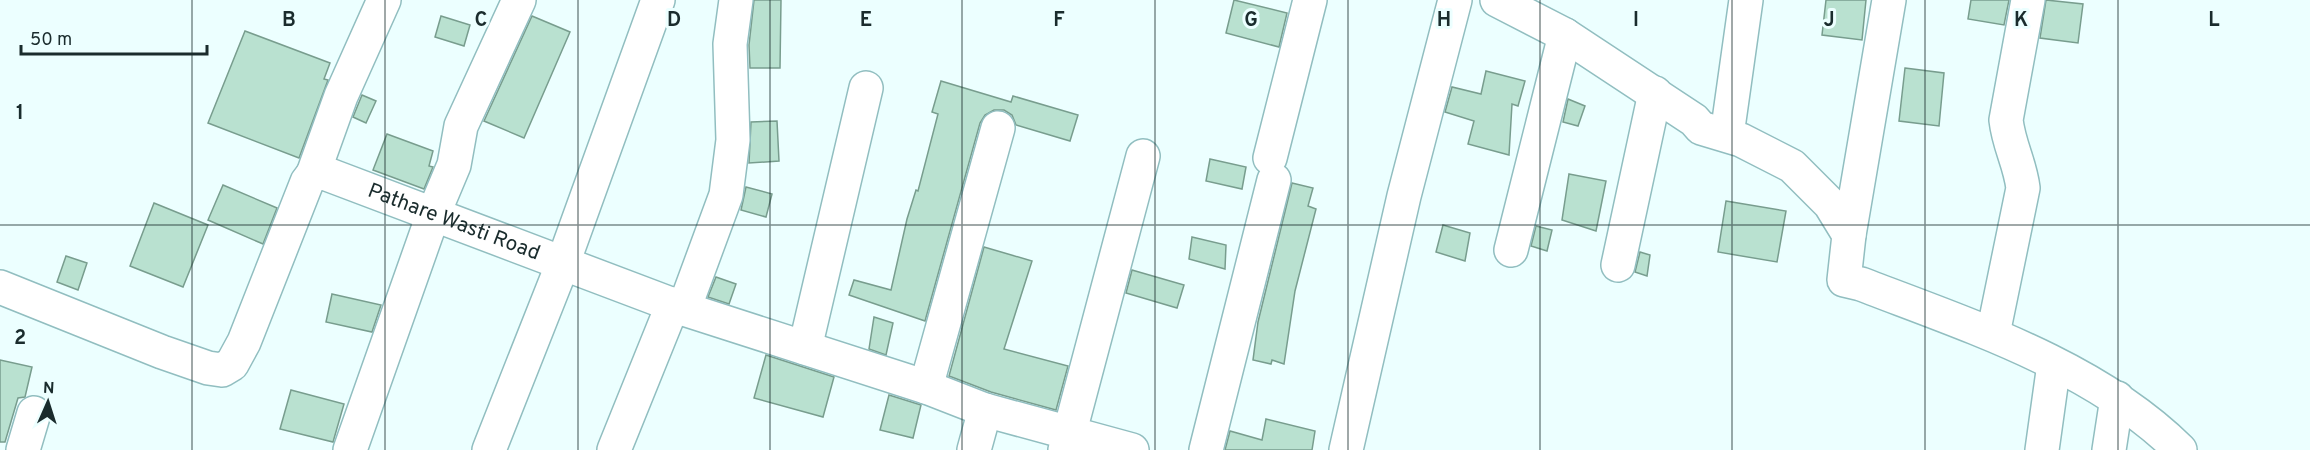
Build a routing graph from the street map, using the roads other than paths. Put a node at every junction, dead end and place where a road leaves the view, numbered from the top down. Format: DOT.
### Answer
graph roads {
  1 [pos="519,0"];
  2 [pos="658,0"];
  3 [pos="736,0"];
  4 [pos="1310,0"];
  5 [pos="1455,0"];
  6 [pos="1497,0"];
  7 [pos="1746,0"];
  8 [pos="1889,0"];
  9 [pos="2028,0"];
  10 [pos="380,1"];
  11 [pos="1566,35"];
  12 [pos="866,88"];
  13 [pos="1655,93"];
  14 [pos="998,128"];
  15 [pos="1726,135"];
  16 [pos="1143,156"];
  17 [pos="312,174"];
  18 [pos="433,215"];
  19 [pos="1849,235"];
  20 [pos="1511,250"];
  21 [pos="563,263"];
  22 [pos="1618,266"];
  23 [pos="0,287"];
  24 [pos="679,307"];
  25 [pos="1993,334"];
  26 [pos="805,348"];
  27 [pos="2054,364"];
  28 [pos="926,387"];
  29 [pos="2117,398"];
  30 [pos="985,410"];
  31 [pos="34,413"];
  32 [pos="1067,441"];
  33 [pos="22,450"];
  34 [pos="350,450"];
  35 [pos="489,450"];
  36 [pos="614,450"];
  37 [pos="974,450"];
  38 [pos="1132,450"];
  39 [pos="1206,450"];
  40 [pos="1346,450"];
  41 [pos="2042,450"];
  42 [pos="2109,450"];
  43 [pos="2180,450"];
  1 -- 18 [label="street"];
  2 -- 21 [label="street"];
  3 -- 24 [label="street"];
  4 -- 39 [label="street"];
  5 -- 40 [label="street"];
  6 -- 11 [label="street"];
  7 -- 15 [label="street"];
  8 -- 19 [label="street"];
  9 -- 25 [label="street"];
  10 -- 17 [label="street"];
  11 -- 13 [label="street"];
  11 -- 20 [label="street"];
  12 -- 26 [label="street"];
  13 -- 15 [label="street"];
  13 -- 22 [label="street"];
  14 -- 28 [label="street"];
  15 -- 19 [label="street"];
  16 -- 32 [label="street"];
  17 -- 18 [label="street, Pathare Wasti Road"];
  17 -- 23 [label="street"];
  18 -- 21 [label="street, Pathare Wasti Road"];
  18 -- 34 [label="street"];
  19 -- 25 [label="street"];
  21 -- 24 [label="street, Pathare Wasti Road"];
  21 -- 35 [label="street"];
  24 -- 26 [label="street, Pathare Wasti Road"];
  24 -- 36 [label="street"];
  25 -- 27 [label="street"];
  26 -- 28 [label="street, Pathare Wasti Road"];
  27 -- 29 [label="street"];
  27 -- 41 [label="street"];
  28 -- 30 [label="street, Pathare Wasti Road"];
  29 -- 42 [label="street"];
  29 -- 43 [label="street"];
  30 -- 32 [label="street, Pathare Wasti Road"];
  30 -- 37 [label="street"];
  31 -- 33 [label="street"];
  32 -- 38 [label="street, Pathare Wasti Road"];
}
